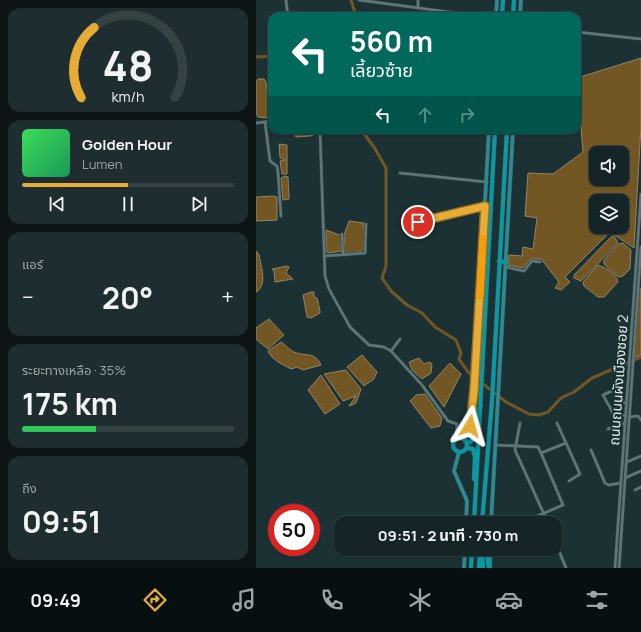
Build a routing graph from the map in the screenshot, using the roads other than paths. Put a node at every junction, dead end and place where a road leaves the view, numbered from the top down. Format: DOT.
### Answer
graph roads {
  1 [pos="286,0"];
  2 [pos="359,0"];
  3 [pos="363,0"];
  4 [pos="418,0"];
  5 [pos="496,0"];
  6 [pos="503,0"];
  7 [pos="514,0"];
  8 [pos="521,0"];
  9 [pos="418,8"];
  10 [pos="288,12"];
  11 [pos="448,12"];
  12 [pos="496,12"];
  13 [pos="502,12"];
  14 [pos="513,12"];
  15 [pos="520,12"];
  16 [pos="581,32"];
  17 [pos="641,40"];
  18 [pos="265,122"];
  19 [pos="268,122"];
  20 [pos="256,123"];
  21 [pos="320,134"];
  22 [pos="489,134"];
  23 [pos="496,134"];
  24 [pos="507,134"];
  25 [pos="513,134"];
  26 [pos="400,173"];
  27 [pos="487,182"];
  28 [pos="641,194"];
  29 [pos="485,206"];
  30 [pos="281,216"];
  31 [pos="366,224"];
  32 [pos="405,224"];
  33 [pos="342,234"];
  34 [pos="641,247"];
  35 [pos="343,254"];
  36 [pos="324,256"];
  37 [pos="489,260"];
  38 [pos="500,261"];
  39 [pos="540,262"];
  40 [pos="506,264"];
  41 [pos="480,298"];
  42 [pos="400,339"];
  43 [pos="391,351"];
  44 [pos="482,403"];
  45 [pos="626,403"];
  46 [pos="626,415"];
  47 [pos="629,418"];
  48 [pos="641,420"];
  49 [pos="520,423"];
  50 [pos="557,423"];
  51 [pos="625,423"];
  52 [pos="608,429"];
  53 [pos="456,439"];
  54 [pos="464,440"];
  55 [pos="566,443"];
  56 [pos="495,445"];
  57 [pos="516,446"];
  58 [pos="466,448"];
  59 [pos="591,450"];
  60 [pos="458,452"];
  61 [pos="541,453"];
  62 [pos="641,456"];
  63 [pos="626,462"];
  64 [pos="641,471"];
  65 [pos="625,478"];
  66 [pos="569,481"];
  67 [pos="621,483"];
  68 [pos="641,487"];
  69 [pos="635,490"];
  70 [pos="476,495"];
  71 [pos="544,514"];
  72 [pos="466,516"];
  73 [pos="474,516"];
  74 [pos="483,516"];
  75 [pos="491,516"];
  76 [pos="539,516"];
  77 [pos="465,556"];
  78 [pos="471,556"];
  79 [pos="480,556"];
  80 [pos="482,556"];
  81 [pos="487,556"];
  82 [pos="490,556"];
  83 [pos="561,556"];
  84 [pos="464,568"];
  85 [pos="470,568"];
  86 [pos="479,568"];
  87 [pos="483,568"];
  88 [pos="490,568"];
  89 [pos="566,568"];
  90 [pos="614,568"];
  91 [pos="619,568"];
  1 -- 10 [label="street"];
  2 -- 3 [label="street"];
  3 -- 9 [label="street"];
  4 -- 9 [label="street"];
  5 -- 12 [label="main road"];
  6 -- 13 [label="highway"];
  7 -- 14 [label="highway"];
  8 -- 15 [label="main road"];
  9 -- 11 [label="street"];
  16 -- 17 [label="street"];
  18 -- 19 [label="street"];
  18 -- 20 [label="street"];
  18 -- 30 [label="street"];
  21 -- 36 [label="street"];
  22 -- 27 [label="main road"];
  23 -- 37 [label="highway"];
  24 -- 38 [label="highway"];
  25 -- 40 [label="main road"];
  26 -- 27 [label="street"];
  27 -- 29 [label="main road"];
  28 -- 45 [label="street, ถนนถนนผังเมืองซอย 2"];
  29 -- 32 [label="street"];
  29 -- 41 [label="main road"];
  31 -- 35 [label="street"];
  33 -- 35 [label="street"];
  34 -- 47 [label="street, ถนนถนนผังเมืองซอย 2"];
  35 -- 36 [label="street"];
  36 -- 43 [label="street"];
  37 -- 41 [label="highway"];
  37 -- 44 [label="highway"];
  38 -- 40 [label="highway"];
  38 -- 74 [label="highway"];
  39 -- 40 [label="street"];
  40 -- 56 [label="main road"];
  41 -- 54 [label="main road"];
  42 -- 43 [label="street"];
  43 -- 53 [label="street"];
  44 -- 54 [label="highway"];
  44 -- 70 [label="highway"];
  45 -- 46 [label="street, ถนนถนนผังเมืองซอย 2"];
  45 -- 46 [label="street"];
  46 -- 51 [label="street, ถนนถนนผังเมืองซอย 2"];
  47 -- 48 [label="street"];
  47 -- 63 [label="street, ถนนถนนผังเมืองซอย 2"];
  49 -- 57 [label="street"];
  50 -- 55 [label="street"];
  51 -- 52 [label="street"];
  51 -- 67 [label="street, ถนนถนนผังเมืองซอย 2"];
  53 -- 54 [label="highway"];
  53 -- 60 [label="highway"];
  54 -- 58 [label="highway"];
  55 -- 61 [label="street"];
  55 -- 66 [label="street"];
  56 -- 57 [label="street"];
  56 -- 75 [label="main road"];
  57 -- 61 [label="street"];
  57 -- 71 [label="street"];
  58 -- 60 [label="highway"];
  58 -- 70 [label="highway"];
  59 -- 67 [label="street"];
  60 -- 72 [label="main road"];
  61 -- 71 [label="street"];
  62 -- 63 [label="street"];
  63 -- 65 [label="street, ถนนถนนผังเมืองซอย 2"];
  64 -- 65 [label="street"];
  65 -- 91 [label="street, ถนนถนนผังเมืองซอย 2"];
  67 -- 90 [label="street, ถนนถนนผังเมืองซอย 2"];
  68 -- 69 [label="street"];
  70 -- 73 [label="highway"];
  71 -- 76 [label="street"];
  77 -- 84 [label="main road"];
  78 -- 85 [label="highway"];
  79 -- 86 [label="highway"];
  80 -- 87 [label="highway"];
  81 -- 88 [label="highway"];
  82 -- 88 [label="main road"];
  83 -- 89 [label="street"];
}
